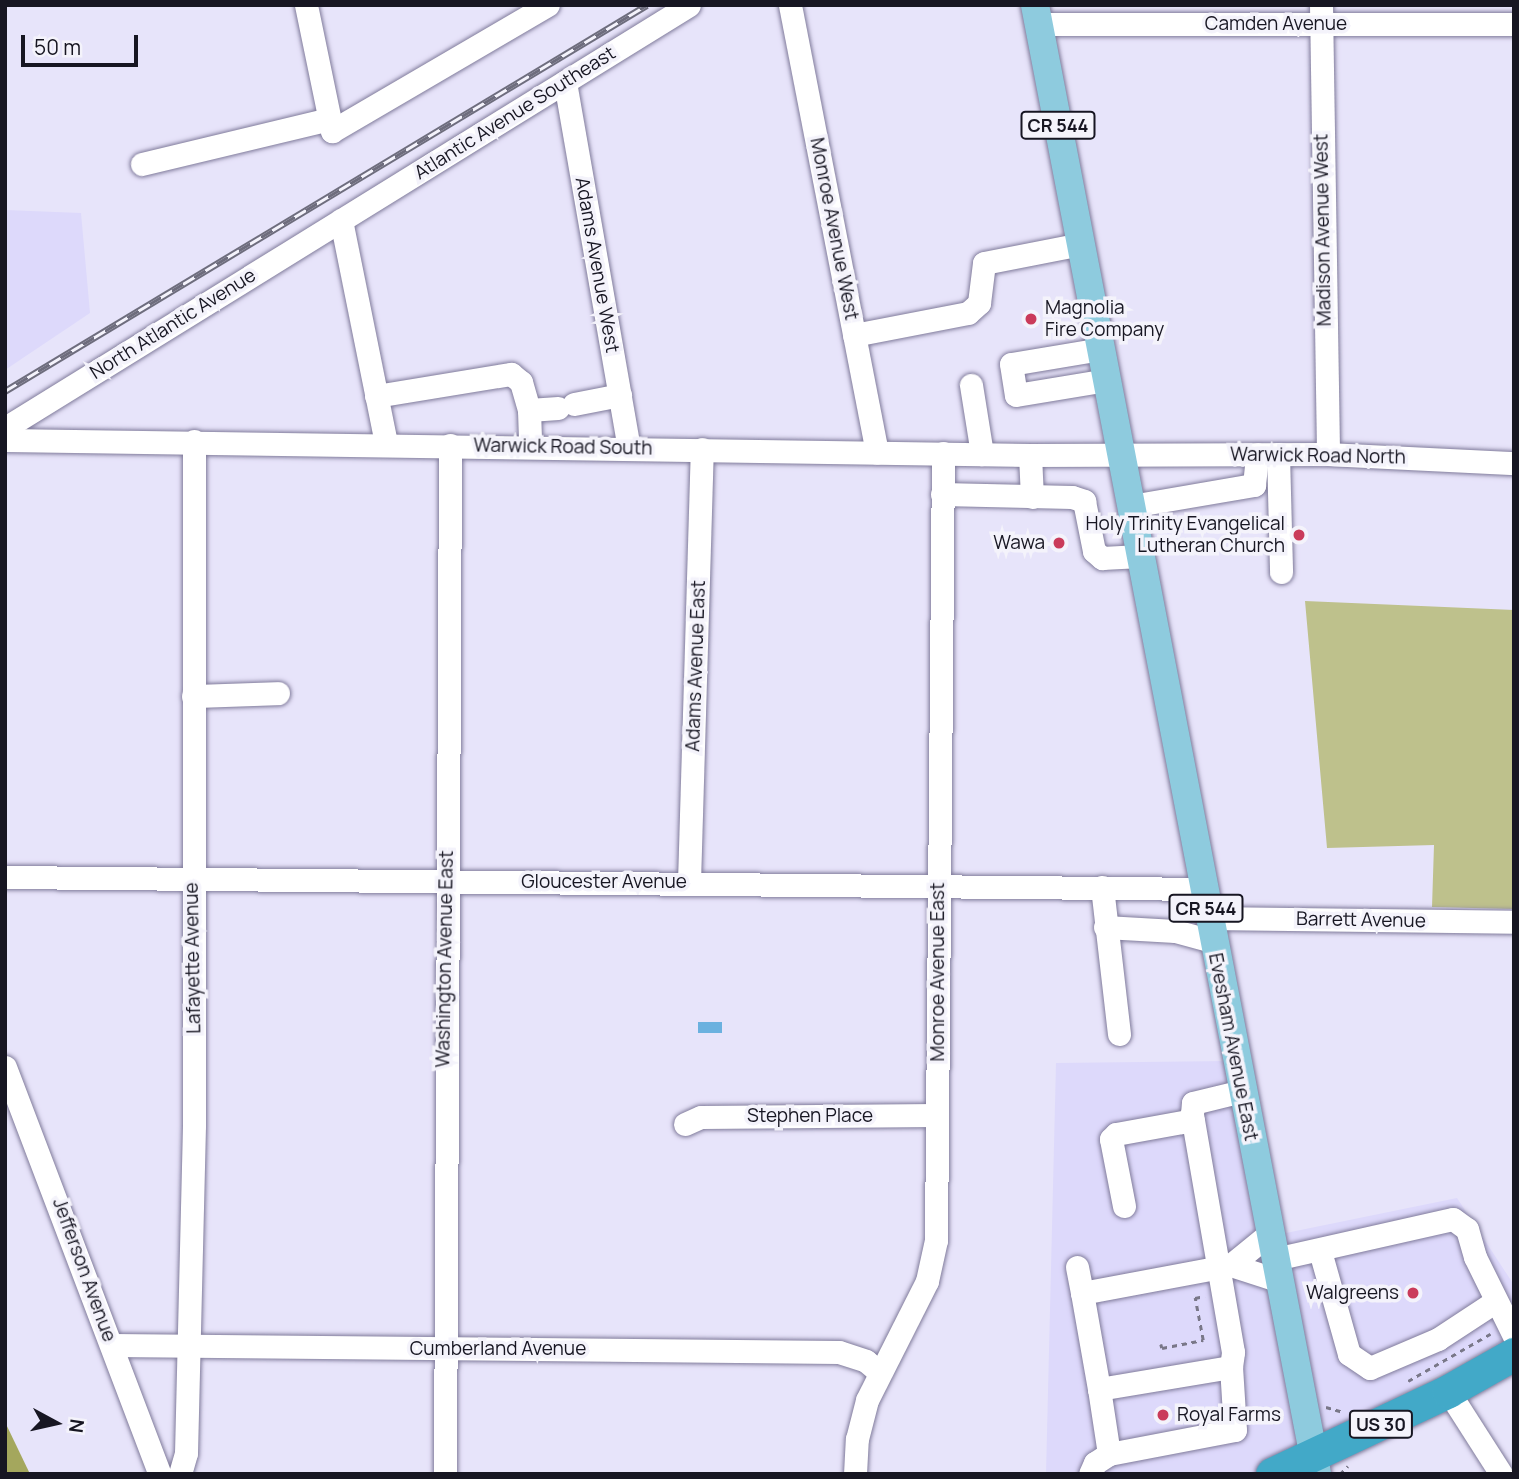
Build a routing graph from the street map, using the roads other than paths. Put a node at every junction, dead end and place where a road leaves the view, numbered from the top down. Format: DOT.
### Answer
graph roads {
  1 [pos="306,5"];
  2 [pos="548,5"];
  3 [pos="689,5"];
  4 [pos="790,5"];
  5 [pos="1037,15"];
  6 [pos="1321,15"];
  7 [pos="1514,24"];
  8 [pos="565,82"];
  9 [pos="330,125"];
  10 [pos="142,164"];
  11 [pos="341,220"];
  12 [pos="1081,244"];
  13 [pos="855,335"];
  14 [pos="1101,349"];
  15 [pos="1107,380"];
  16 [pos="971,385"];
  17 [pos="620,395"];
  18 [pos="376,396"];
  19 [pos="530,410"];
  20 [pos="5,428"];
  21 [pos="5,440"];
  22 [pos="194,441"];
  23 [pos="386,444"];
  24 [pos="450,445"];
  25 [pos="530,446"];
  26 [pos="629,448"];
  27 [pos="702,449"];
  28 [pos="877,453"];
  29 [pos="943,453"];
  30 [pos="982,454"];
  31 [pos="1122,454"];
  32 [pos="1268,454"];
  33 [pos="1328,454"];
  34 [pos="1030,455"];
  35 [pos="1514,463"];
  36 [pos="942,494"];
  37 [pos="1032,497"];
  38 [pos="1131,506"];
  39 [pos="1140,556"];
  40 [pos="1281,572"];
  41 [pos="278,693"];
  42 [pos="193,696"];
  43 [pos="5,877"];
  44 [pos="192,879"];
  45 [pos="446,881"];
  46 [pos="689,882"];
  47 [pos="939,883"];
  48 [pos="1102,887"];
  49 [pos="1202,889"];
  50 [pos="1514,922"];
  51 [pos="1105,927"];
  52 [pos="1210,930"];
  53 [pos="1119,1034"];
  54 [pos="5,1067"];
  55 [pos="1242,1091"];
  56 [pos="937,1115"];
  57 [pos="1193,1120"];
  58 [pos="685,1124"];
  59 [pos="1124,1206"];
  60 [pos="1320,1251"];
  61 [pos="1275,1257"];
  62 [pos="1224,1266"];
  63 [pos="1077,1268"];
  64 [pos="1082,1293"];
  65 [pos="1496,1301"];
  66 [pos="1512,1338"];
  67 [pos="112,1345"];
  68 [pos="189,1347"];
  69 [pos="444,1349"];
  70 [pos="1231,1367"];
  71 [pos="880,1372"];
  72 [pos="1099,1389"];
  73 [pos="1448,1391"];
  74 [pos="1110,1454"];
  75 [pos="1316,1465"];
  76 [pos="160,1474"];
  77 [pos="180,1474"];
  78 [pos="445,1474"];
  79 [pos="855,1474"];
  80 [pos="1090,1474"];
  81 [pos="1272,1474"];
  82 [pos="1502,1474"];
  1 -- 9 [label="street"];
  2 -- 9 [label="street"];
  3 -- 8 [label="street, Atlantic Avenue Southeast"];
  4 -- 13 [label="street, Monroe Avenue West"];
  5 -- 6 [label="street, Camden Avenue"];
  5 -- 12 [label="main road, CR 544"];
  6 -- 7 [label="street, Camden Avenue"];
  6 -- 33 [label="street, Madison Avenue West"];
  8 -- 11 [label="street, Atlantic Avenue Southeast"];
  8 -- 17 [label="street, Adams Avenue West"];
  9 -- 10 [label="street"];
  11 -- 18 [label="street"];
  11 -- 20 [label="street, North Atlantic Avenue"];
  12 -- 13 [label="street"];
  12 -- 14 [label="main road, CR 544"];
  13 -- 28 [label="street, Monroe Avenue West"];
  14 -- 15 [label="main road, CR 544"];
  14 -- 15 [label="street"];
  15 -- 31 [label="main road, CR 544"];
  16 -- 30 [label="street"];
  17 -- 19 [label="street"];
  17 -- 26 [label="street, Adams Avenue West"];
  18 -- 19 [label="street"];
  18 -- 23 [label="street"];
  19 -- 25 [label="street"];
  21 -- 22 [label="street, Warwick Road South"];
  22 -- 23 [label="street, Warwick Road South"];
  22 -- 42 [label="street, Lafayette Avenue"];
  23 -- 24 [label="street, Warwick Road South"];
  24 -- 25 [label="street, Warwick Road South"];
  24 -- 45 [label="street, Washington Avenue East"];
  25 -- 26 [label="street, Warwick Road South"];
  26 -- 27 [label="street, Warwick Road South"];
  27 -- 28 [label="street, Warwick Road South"];
  27 -- 46 [label="street, Adams Avenue East"];
  28 -- 29 [label="street, Warwick Road South"];
  29 -- 30 [label="street, Warwick Road South"];
  29 -- 36 [label="street, Monroe Avenue East"];
  30 -- 34 [label="street, Warwick Road South"];
  31 -- 32 [label="street, Warwick Road North"];
  31 -- 34 [label="street, Warwick Road South"];
  31 -- 38 [label="main road, Evesham Avenue East / CR 544"];
  32 -- 33 [label="street, Warwick Road North"];
  32 -- 38 [label="street"];
  32 -- 40 [label="street"];
  33 -- 35 [label="street, Warwick Road North"];
  34 -- 37 [label="street"];
  36 -- 37 [label="street"];
  36 -- 47 [label="street, Monroe Avenue East"];
  37 -- 39 [label="street"];
  38 -- 39 [label="main road, Evesham Avenue East / CR 544"];
  39 -- 49 [label="main road, Evesham Avenue East / CR 544"];
  41 -- 42 [label="street"];
  42 -- 44 [label="street, Lafayette Avenue"];
  43 -- 44 [label="street, Gloucester Avenue"];
  44 -- 45 [label="street, Gloucester Avenue"];
  44 -- 68 [label="street, Lafayette Avenue"];
  45 -- 46 [label="street, Gloucester Avenue"];
  45 -- 69 [label="street, Washington Avenue East"];
  46 -- 47 [label="street, Gloucester Avenue"];
  47 -- 48 [label="street, Gloucester Avenue"];
  47 -- 56 [label="street, Monroe Avenue East"];
  48 -- 49 [label="street, Gloucester Avenue"];
  48 -- 51 [label="street"];
  49 -- 52 [label="main road, Evesham Avenue East / CR 544"];
  50 -- 52 [label="street, Barrett Avenue"];
  51 -- 52 [label="street, Barrett Avenue"];
  51 -- 53 [label="street"];
  52 -- 55 [label="main road, Evesham Avenue East / CR 544"];
  54 -- 67 [label="street, Jefferson Avenue"];
  55 -- 57 [label="street"];
  55 -- 61 [label="main road, Evesham Avenue East / CR 544"];
  56 -- 58 [label="street, Stephen Place"];
  56 -- 71 [label="street, Monroe Avenue East"];
  57 -- 59 [label="street"];
  57 -- 62 [label="street"];
  60 -- 61 [label="street"];
  60 -- 65 [label="street"];
  60 -- 65 [label="street"];
  61 -- 62 [label="street"];
  61 -- 62 [label="street"];
  61 -- 75 [label="main road, Evesham Avenue East / CR 544"];
  62 -- 64 [label="street"];
  62 -- 70 [label="street"];
  63 -- 64 [label="street"];
  64 -- 72 [label="street"];
  65 -- 66 [label="street"];
  66 -- 73 [label="highway, US 30"];
  67 -- 68 [label="street, Cumberland Avenue"];
  67 -- 76 [label="street, Jefferson Avenue"];
  68 -- 69 [label="street, Cumberland Avenue"];
  68 -- 77 [label="street, Lafayette Avenue"];
  69 -- 71 [label="street, Cumberland Avenue"];
  69 -- 78 [label="street, Washington Avenue East"];
  70 -- 72 [label="street"];
  70 -- 74 [label="street"];
  71 -- 79 [label="street, Monroe Avenue East"];
  72 -- 74 [label="street"];
  73 -- 75 [label="highway, US 30"];
  73 -- 82 [label="street"];
  74 -- 80 [label="street"];
  75 -- 81 [label="highway, US 30"];
}
